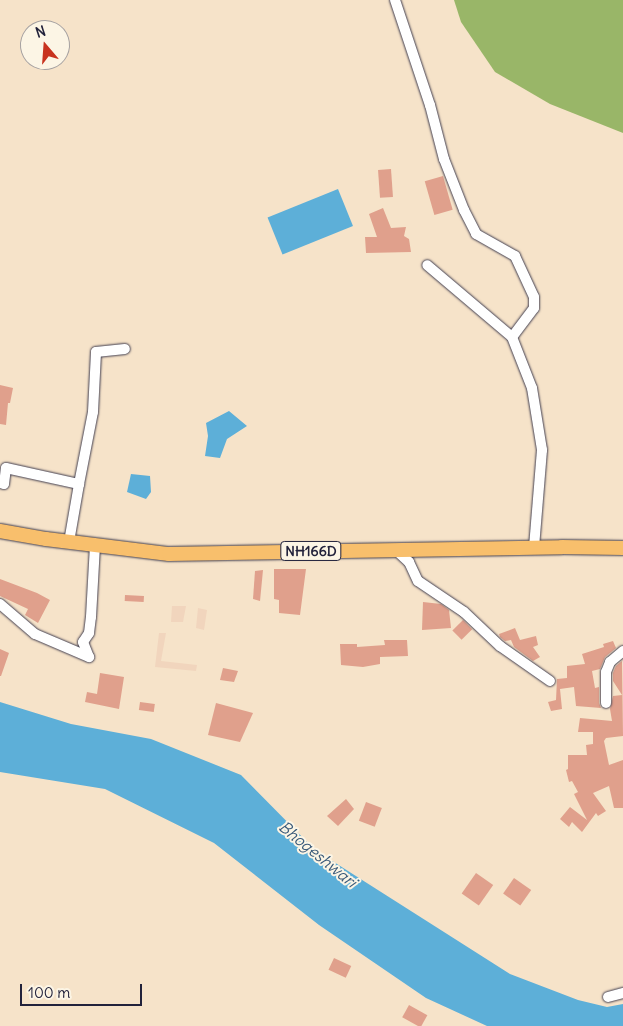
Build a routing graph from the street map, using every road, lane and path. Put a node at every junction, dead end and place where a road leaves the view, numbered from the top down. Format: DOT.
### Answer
graph roads {
  1 [pos="395,0"];
  2 [pos="427,265"];
  3 [pos="512,338"];
  4 [pos="125,349"];
  5 [pos="0,483"];
  6 [pos="79,484"];
  7 [pos="0,531"];
  8 [pos="69,542"];
  9 [pos="95,545"];
  10 [pos="534,547"];
  11 [pos="623,548"];
  12 [pos="396,550"];
  13 [pos="0,604"];
  14 [pos="623,651"];
  15 [pos="550,681"];
  16 [pos="606,703"];
  17 [pos="623,993"];
  18 [pos="608,997"];
  1 -- 3 [label="street"];
  2 -- 3 [label="street"];
  3 -- 10 [label="street"];
  4 -- 6 [label="street"];
  5 -- 6 [label="street"];
  6 -- 8 [label="street"];
  7 -- 8 [label="highway, NH166D"];
  8 -- 9 [label="highway, NH166D"];
  9 -- 12 [label="highway, NH166D"];
  9 -- 13 [label="street"];
  10 -- 11 [label="highway, NH166D"];
  10 -- 12 [label="highway, NH166D"];
  12 -- 15 [label="street"];
  14 -- 16 [label="street"];
  17 -- 18 [label="street"];
}
